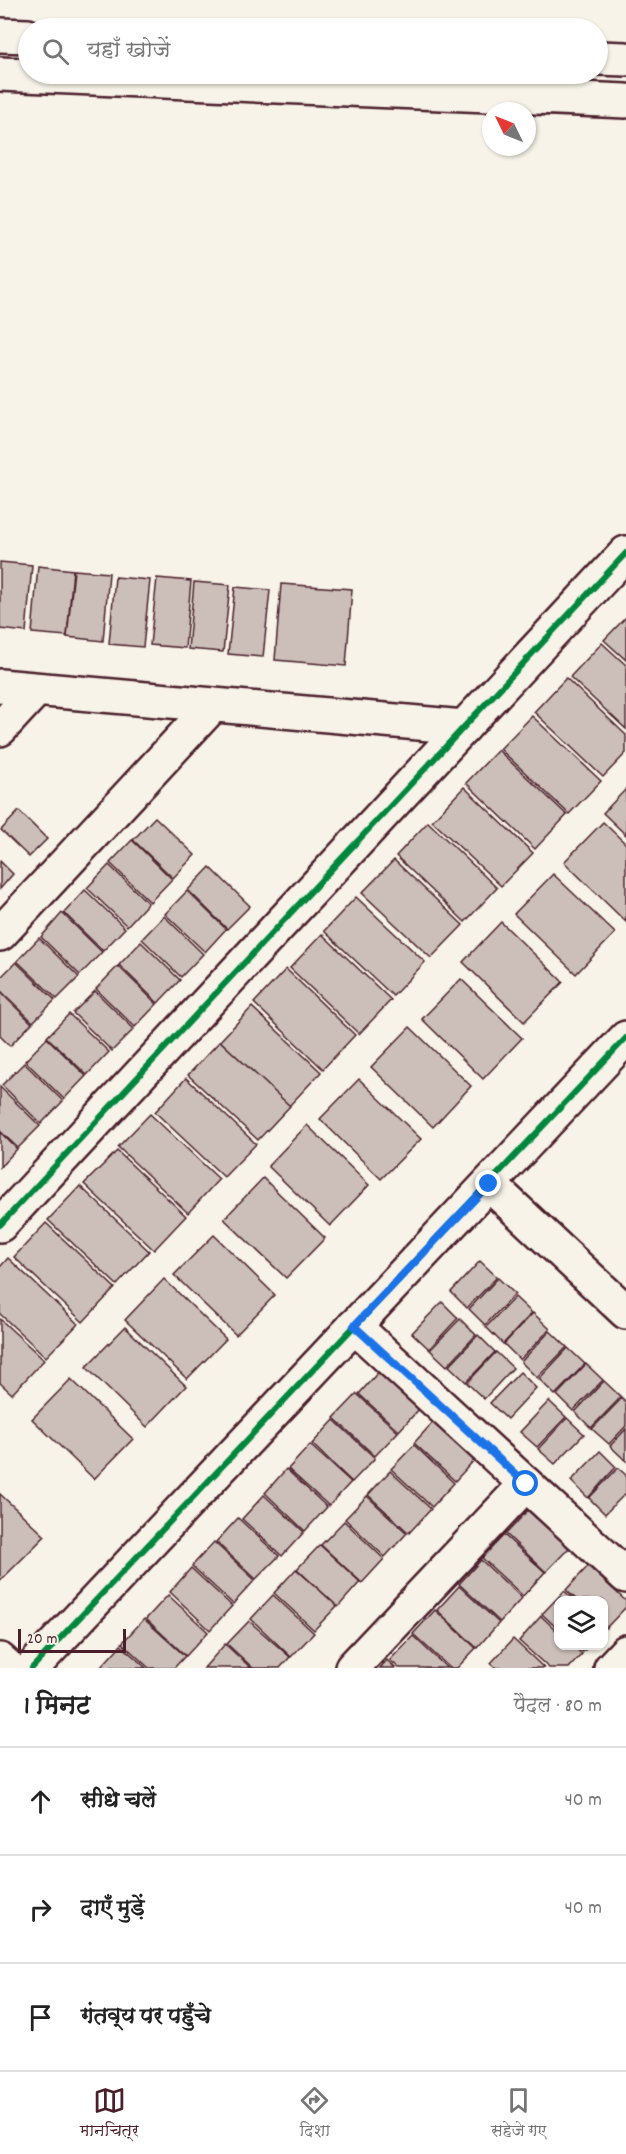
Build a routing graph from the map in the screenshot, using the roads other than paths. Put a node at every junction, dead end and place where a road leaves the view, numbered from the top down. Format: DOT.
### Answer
graph roads {
  1 [pos="0,35"];
  2 [pos="18,36"];
  3 [pos="608,58"];
  4 [pos="626,59"];
  5 [pos="0,74"];
  6 [pos="18,75"];
  7 [pos="232,84"];
  8 [pos="626,101"];
  9 [pos="626,553"];
  10 [pos="0,686"];
  11 [pos="36,690"];
  12 [pos="213,705"];
  13 [pos="464,727"];
  14 [pos="0,729"];
  15 [pos="0,934"];
  16 [pos="626,1038"];
  17 [pos="489,1184"];
  18 [pos="0,1225"];
  19 [pos="626,1312"];
  20 [pos="354,1326"];
  21 [pos="526,1484"];
  22 [pos="626,1576"];
  23 [pos="626,1652"];
  24 [pos="0,1660"];
  25 [pos="9,1668"];
  26 [pos="32,1668"];
  27 [pos="352,1668"];
  28 [pos="611,1668"];
  1 -- 2 [label="street"];
  3 -- 4 [label="street"];
  5 -- 6 [label="street"];
  7 -- 8 [label="street"];
  9 -- 13 [label="street"];
  10 -- 11 [label="street"];
  11 -- 12 [label="street"];
  11 -- 14 [label="street"];
  12 -- 13 [label="street"];
  12 -- 15 [label="street"];
  13 -- 18 [label="street"];
  16 -- 17 [label="street"];
  17 -- 19 [label="street"];
  17 -- 20 [label="street"];
  20 -- 21 [label="street"];
  20 -- 26 [label="street"];
  21 -- 22 [label="street"];
  21 -- 27 [label="street"];
  23 -- 28 [label="street"];
  24 -- 25 [label="street"];
}
